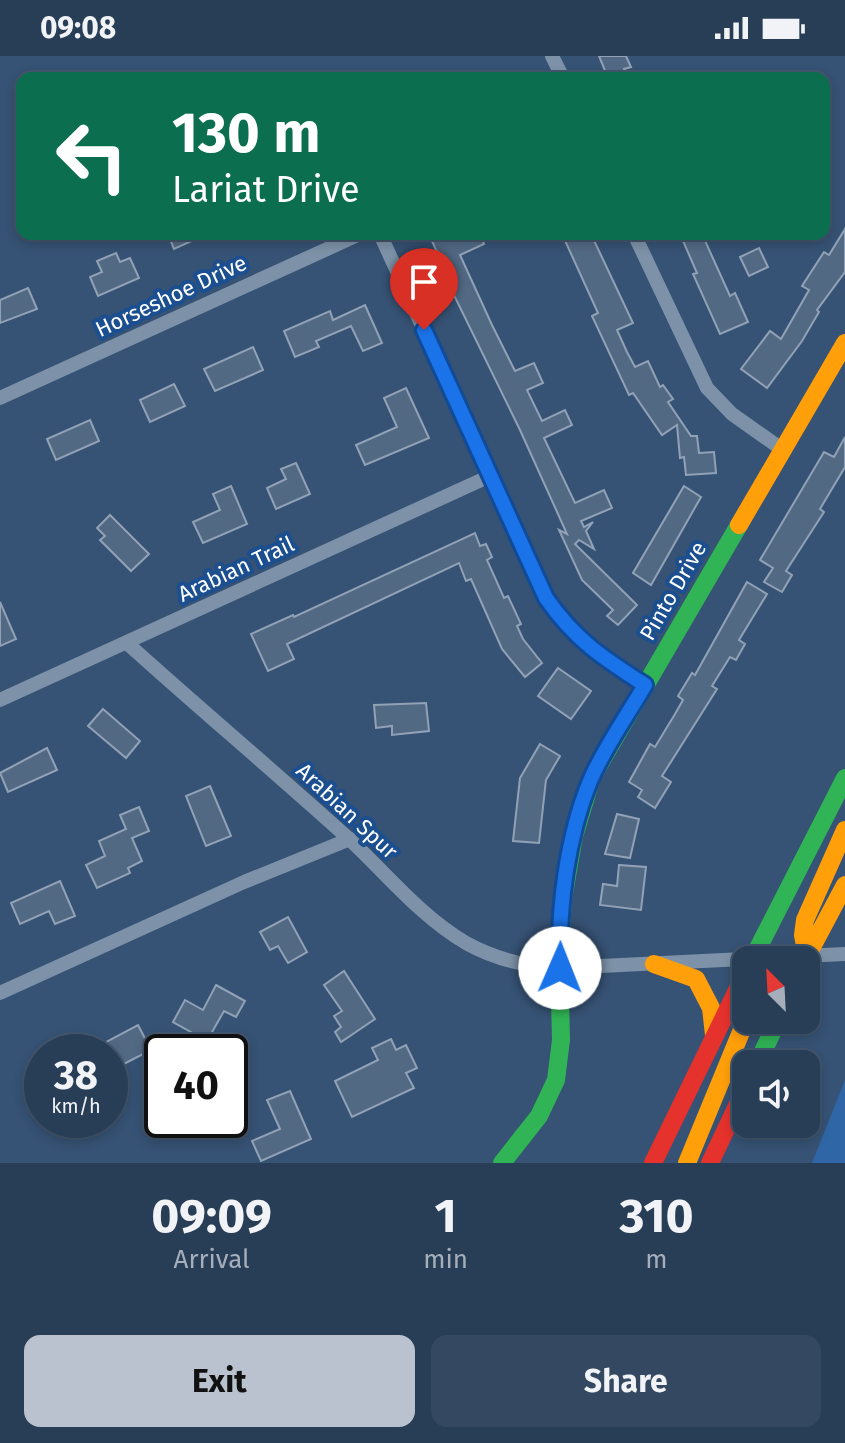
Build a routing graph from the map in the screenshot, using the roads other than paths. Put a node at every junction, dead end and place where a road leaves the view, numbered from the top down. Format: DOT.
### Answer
graph roads {
  1 [pos="347,240"];
  2 [pos="383,240"];
  3 [pos="637,240"];
  4 [pos="845,343"];
  5 [pos="0,398"];
  6 [pos="783,450"];
  7 [pos="490,476"];
  8 [pos="128,644"];
  9 [pos="645,685"];
  10 [pos="0,700"];
  11 [pos="845,778"];
  12 [pos="845,830"];
  13 [pos="350,839"];
  14 [pos="845,885"];
  15 [pos="760,946"];
  16 [pos="804,946"];
  17 [pos="812,946"];
  18 [pos="845,954"];
  19 [pos="820,957"];
  20 [pos="732,962"];
  21 [pos="654,964"];
  22 [pos="560,968"];
  23 [pos="0,993"];
  24 [pos="732,1000"];
  25 [pos="740,1034"];
  26 [pos="714,1035"];
  27 [pos="732,1117"];
  28 [pos="502,1163"];
  29 [pos="653,1163"];
  30 [pos="687,1163"];
  31 [pos="710,1163"];
  1 -- 5 [label="street, Horseshoe Drive"];
  2 -- 7 [label="street"];
  3 -- 6 [label="street"];
  4 -- 6 [label="main road, Pinto Drive"];
  6 -- 9 [label="main road, Pinto Drive"];
  7 -- 8 [label="street, Arabian Trail"];
  7 -- 9 [label="street"];
  8 -- 10 [label="street, Arabian Trail"];
  8 -- 13 [label="street, Arabian Spur"];
  9 -- 22 [label="main road, Pinto Drive"];
  11 -- 15 [label="main road"];
  12 -- 16 [label="main road"];
  13 -- 22 [label="street, Arabian Spur"];
  13 -- 23 [label="street"];
  14 -- 17 [label="main road"];
  18 -- 19 [label="street, Arabian Spur"];
  20 -- 21 [label="street, Arabian Spur"];
  21 -- 22 [label="street, Arabian Spur"];
  21 -- 26 [label="main road"];
  22 -- 28 [label="main road, Pinto Drive"];
  24 -- 26 [label="main road"];
  25 -- 30 [label="main road"];
  26 -- 29 [label="main road"];
  27 -- 31 [label="main road"];
}
